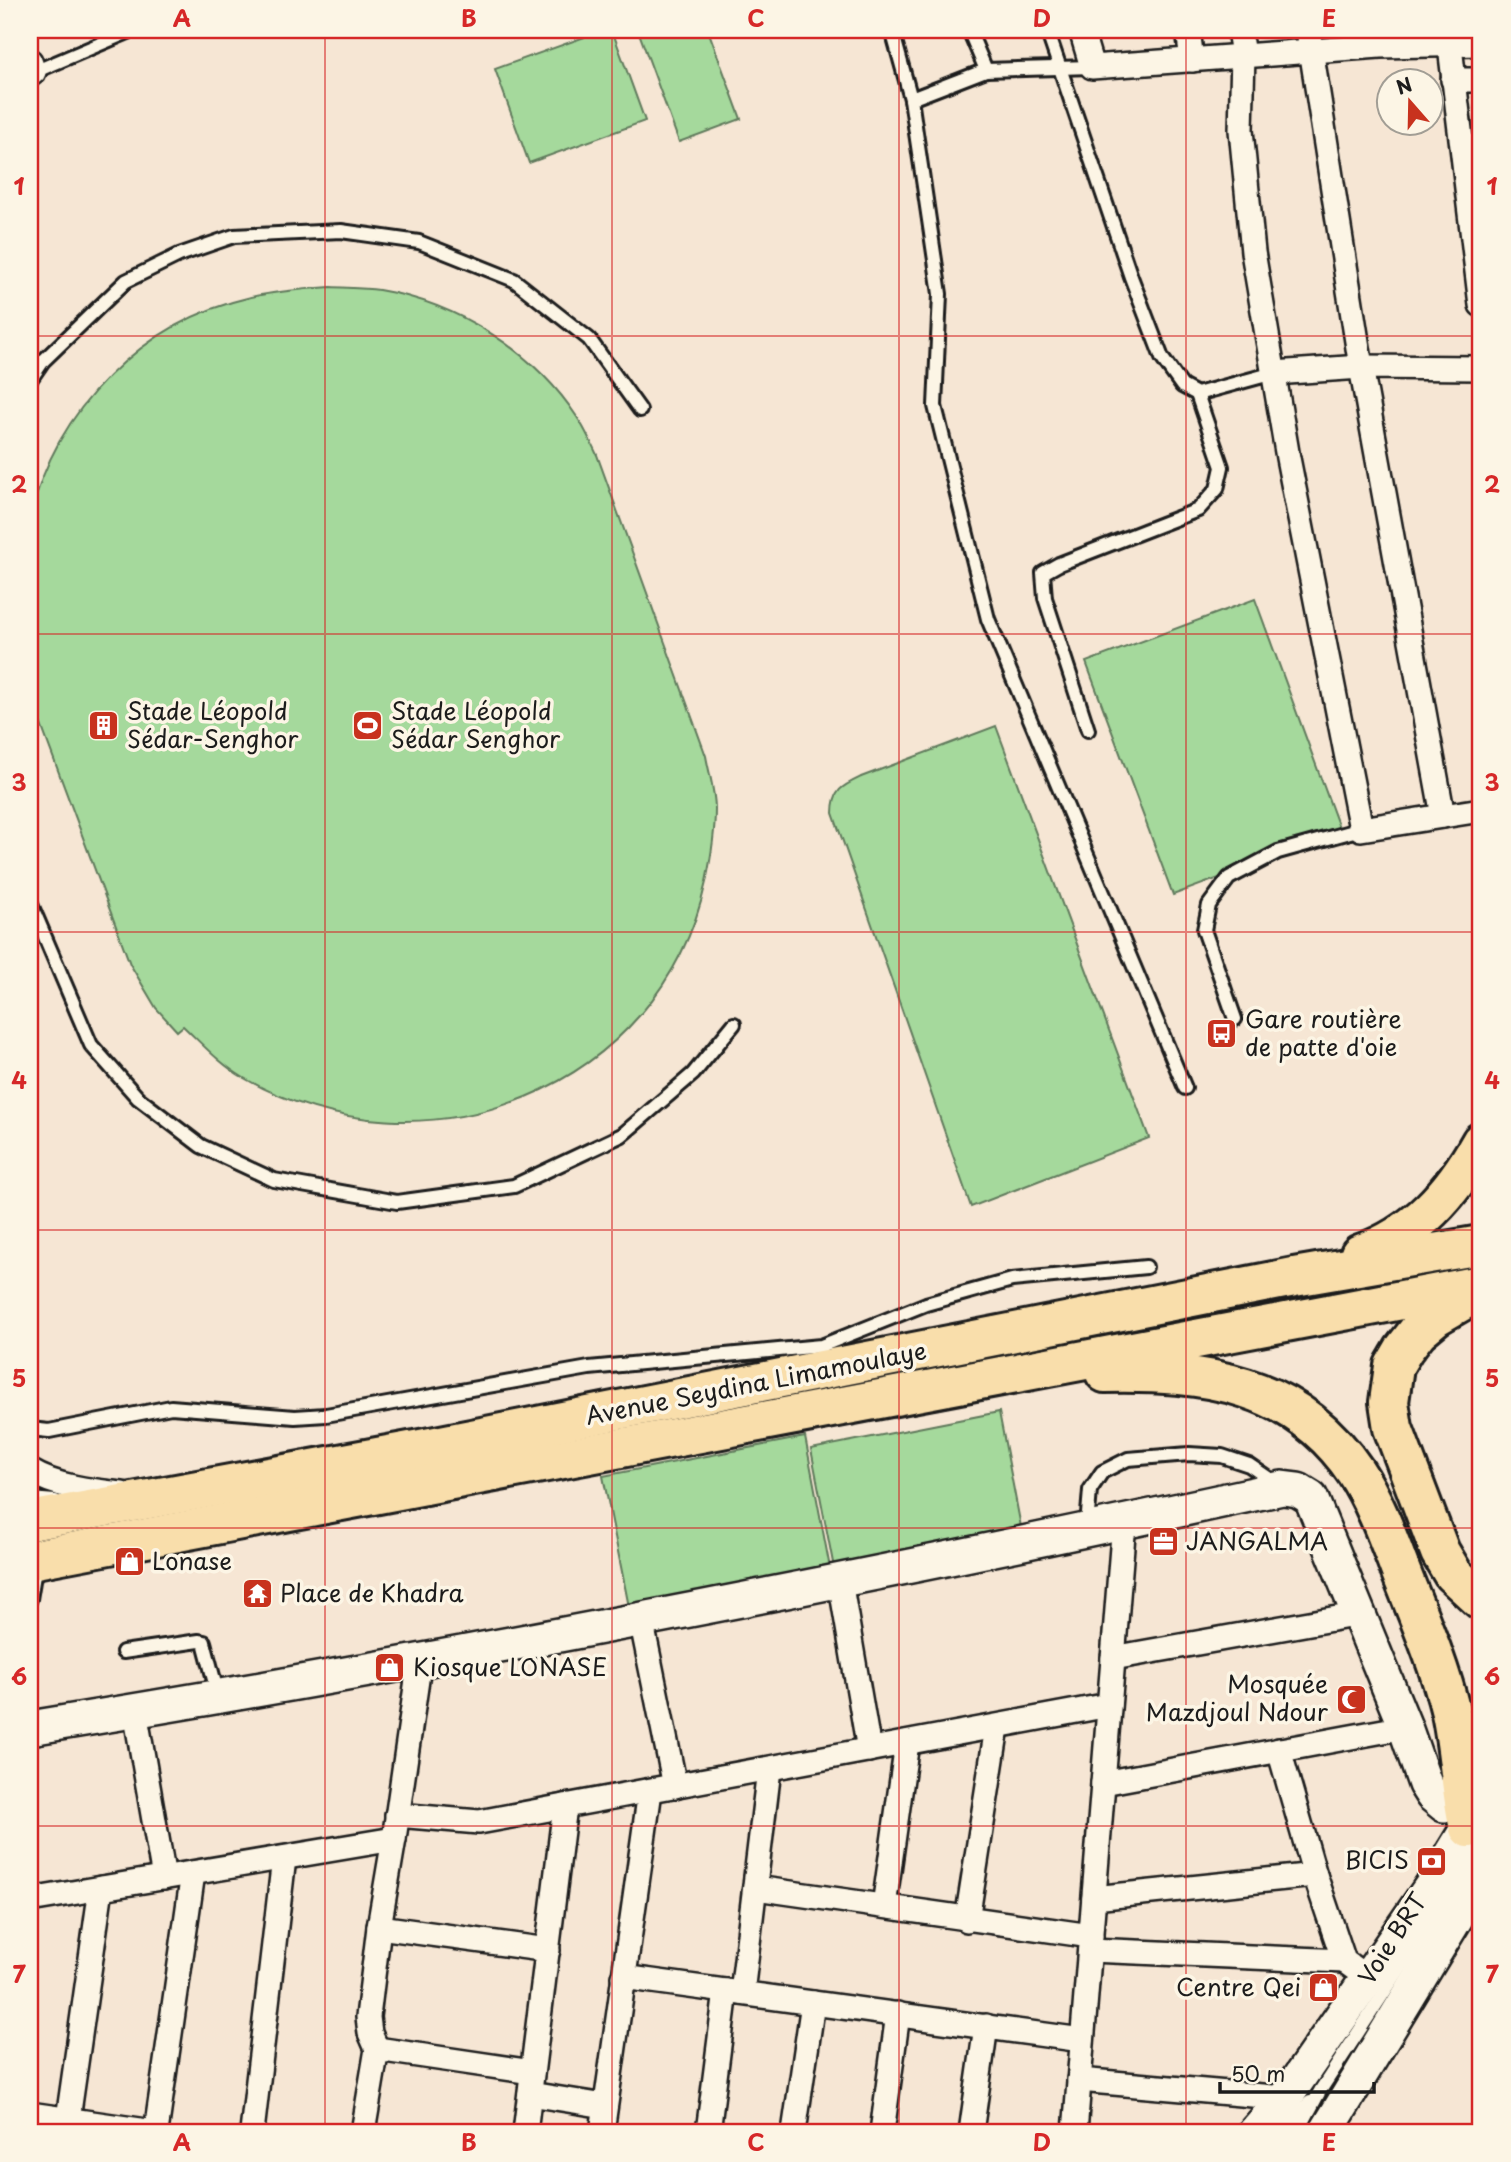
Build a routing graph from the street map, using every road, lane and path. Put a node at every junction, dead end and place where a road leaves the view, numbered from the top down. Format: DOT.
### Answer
graph roads {
  1 [pos="133,30"];
  2 [pos="892,30"];
  3 [pos="969,30"];
  4 [pos="1047,30"];
  5 [pos="1081,30"];
  6 [pos="1188,30"];
  7 [pos="1239,30"];
  8 [pos="1448,37"];
  9 [pos="1379,38"];
  10 [pos="1310,41"];
  11 [pos="1481,44"];
  12 [pos="1243,55"];
  13 [pos="1192,60"];
  14 [pos="1092,67"];
  15 [pos="1061,68"];
  16 [pos="31,69"];
  17 [pos="986,70"];
  18 [pos="1453,80"];
  19 [pos="1481,80"];
  20 [pos="911,99"];
  21 [pos="1481,304"];
  22 [pos="1361,368"];
  23 [pos="1481,368"];
  24 [pos="1274,373"];
  25 [pos="30,380"];
  26 [pos="1197,394"];
  27 [pos="639,410"];
  28 [pos="1088,730"];
  29 [pos="1481,810"];
  30 [pos="1443,816"];
  31 [pos="1361,829"];
  32 [pos="30,905"];
  33 [pos="1235,1019"];
  34 [pos="734,1024"];
  35 [pos="1185,1088"];
  36 [pos="1481,1142"];
  37 [pos="1481,1245"];
  38 [pos="1146,1266"];
  39 [pos="1294,1277"];
  40 [pos="1481,1287"];
  41 [pos="1012,1374"];
  42 [pos="30,1429"];
  43 [pos="30,1471"];
  44 [pos="1282,1488"];
  45 [pos="153,1497"];
  46 [pos="30,1499"];
  47 [pos="108,1505"];
  48 [pos="30,1521"];
  49 [pos="1124,1522"];
  50 [pos="1086,1530"];
  51 [pos="33,1559"];
  52 [pos="840,1581"];
  53 [pos="30,1599"];
  54 [pos="1481,1600"];
  55 [pos="1360,1615"];
  56 [pos="641,1619"];
  57 [pos="123,1651"];
  58 [pos="1113,1658"];
  59 [pos="420,1659"];
  60 [pos="218,1696"];
  61 [pos="1109,1705"];
  62 [pos="135,1711"];
  63 [pos="997,1727"];
  64 [pos="1405,1727"];
  65 [pos="30,1728"];
  66 [pos="907,1743"];
  67 [pos="869,1750"];
  68 [pos="1279,1750"];
  69 [pos="769,1769"];
  70 [pos="1103,1783"];
  71 [pos="675,1786"];
  72 [pos="650,1791"];
  73 [pos="565,1806"];
  74 [pos="397,1815"];
  75 [pos="1477,1835"];
  76 [pos="394,1839"];
  77 [pos="284,1857"];
  78 [pos="193,1873"];
  79 [pos="1315,1875"];
  80 [pos="164,1878"];
  81 [pos="101,1888"];
  82 [pos="756,1888"];
  83 [pos="1094,1898"];
  84 [pos="30,1900"];
  85 [pos="884,1906"];
  86 [pos="967,1920"];
  87 [pos="379,1927"];
  88 [pos="1090,1943"];
  89 [pos="548,1950"];
  90 [pos="1356,1969"];
  91 [pos="623,1977"];
  92 [pos="734,1992"];
  93 [pos="813,2003"];
  94 [pos="898,2014"];
  95 [pos="986,2026"];
  96 [pos="1082,2040"];
  97 [pos="377,2049"];
  98 [pos="1079,2080"];
  99 [pos="531,2083"];
  100 [pos="1320,2091"];
  101 [pos="1286,2098"];
  102 [pos="605,2106"];
  103 [pos="30,2114"];
  104 [pos="68,2119"];
  105 [pos="155,2132"];
  106 [pos="252,2132"];
  107 [pos="363,2132"];
  108 [pos="525,2132"];
  109 [pos="602,2132"];
  110 [pos="708,2132"];
  111 [pos="794,2132"];
  112 [pos="882,2132"];
  113 [pos="971,2132"];
  114 [pos="1075,2132"];
  115 [pos="1255,2132"];
  116 [pos="1280,2132"];
  117 [pos="1298,2132"];
  118 [pos="1326,2132"];
  1 -- 16 [label="lane"];
  2 -- 20 [label="lane"];
  3 -- 17 [label="lane"];
  4 -- 15 [label="lane"];
  5 -- 14 [label="street"];
  6 -- 13 [label="street"];
  7 -- 12 [label="street"];
  8 -- 9 [label="street"];
  8 -- 11 [label="street"];
  8 -- 18 [label="street"];
  9 -- 10 [label="street"];
  10 -- 12 [label="street"];
  10 -- 22 [label="street"];
  12 -- 13 [label="street"];
  12 -- 24 [label="street"];
  13 -- 14 [label="street"];
  14 -- 15 [label="lane"];
  15 -- 17 [label="lane"];
  15 -- 26 [label="lane"];
  17 -- 20 [label="lane"];
  18 -- 19 [label="street"];
  18 -- 21 [label="street"];
  20 -- 35 [label="lane"];
  22 -- 23 [label="street"];
  22 -- 24 [label="street"];
  22 -- 30 [label="street"];
  24 -- 26 [label="lane"];
  24 -- 31 [label="street"];
  25 -- 27 [label="lane"];
  26 -- 28 [label="lane"];
  29 -- 30 [label="street"];
  30 -- 31 [label="street"];
  31 -- 33 [label="lane"];
  32 -- 34 [label="lane"];
  36 -- 39 [label="highway"];
  37 -- 39 [label="highway, Avenue Seydina Limamoulaye"];
  38 -- 42 [label="lane"];
  39 -- 45 [label="highway, Avenue Seydina Limamoulaye"];
  40 -- 41 [label="highway, Avenue Seydina Limamoulaye"];
  40 -- 54 [label="highway"];
  41 -- 51 [label="highway, Avenue Seydina Limamoulaye"];
  41 -- 75 [label="highway"];
  43 -- 45 [label="street"];
  44 -- 49 [label="street"];
  44 -- 50 [label="lane"];
  44 -- 55 [label="street"];
  45 -- 47 [label="highway, Avenue Seydina Limamoulaye"];
  46 -- 47 [label="lane"];
  47 -- 48 [label="highway, Avenue Seydina Limamoulaye"];
  49 -- 50 [label="street"];
  49 -- 58 [label="street"];
  50 -- 52 [label="street"];
  51 -- 53 [label="lane"];
  52 -- 56 [label="street"];
  52 -- 67 [label="street"];
  55 -- 58 [label="street"];
  55 -- 64 [label="street"];
  56 -- 59 [label="street"];
  56 -- 71 [label="street"];
  57 -- 60 [label="lane"];
  58 -- 61 [label="street"];
  59 -- 60 [label="street"];
  59 -- 74 [label="street"];
  60 -- 62 [label="street"];
  61 -- 63 [label="street"];
  61 -- 70 [label="street"];
  62 -- 65 [label="street"];
  62 -- 80 [label="street"];
  63 -- 66 [label="street"];
  63 -- 86 [label="street"];
  64 -- 68 [label="street"];
  64 -- 75 [label="street"];
  66 -- 67 [label="street"];
  66 -- 85 [label="street"];
  67 -- 69 [label="street"];
  68 -- 70 [label="street"];
  68 -- 79 [label="street"];
  69 -- 71 [label="street"];
  69 -- 82 [label="street"];
  70 -- 83 [label="street"];
  71 -- 72 [label="street"];
  72 -- 73 [label="street"];
  72 -- 91 [label="street"];
  73 -- 74 [label="street"];
  73 -- 89 [label="street"];
  74 -- 76 [label="street"];
  75 -- 90 [label="street"];
  75 -- 100 [label="lane, Voie BRT"];
  75 -- 118 [label="street"];
  76 -- 77 [label="street"];
  76 -- 87 [label="street"];
  77 -- 78 [label="street"];
  77 -- 106 [label="street"];
  78 -- 80 [label="street"];
  78 -- 105 [label="street"];
  79 -- 83 [label="street"];
  79 -- 90 [label="street"];
  80 -- 81 [label="street"];
  81 -- 84 [label="street"];
  81 -- 104 [label="street"];
  82 -- 85 [label="street"];
  82 -- 92 [label="street"];
  83 -- 88 [label="street"];
  85 -- 86 [label="street"];
  86 -- 88 [label="street"];
  87 -- 89 [label="street"];
  87 -- 97 [label="street"];
  88 -- 90 [label="street"];
  88 -- 96 [label="street"];
  89 -- 99 [label="street"];
  90 -- 101 [label="street"];
  91 -- 92 [label="street"];
  91 -- 102 [label="street"];
  92 -- 93 [label="street"];
  92 -- 110 [label="street"];
  93 -- 94 [label="street"];
  93 -- 111 [label="street"];
  94 -- 95 [label="street"];
  94 -- 112 [label="street"];
  95 -- 96 [label="street"];
  95 -- 113 [label="street"];
  96 -- 98 [label="street"];
  97 -- 99 [label="street"];
  97 -- 107 [label="street"];
  98 -- 101 [label="street"];
  98 -- 114 [label="street"];
  99 -- 102 [label="street"];
  99 -- 108 [label="street"];
  100 -- 116 [label="lane, Voie BRT"];
  100 -- 117 [label="lane, Voie BRT"];
  101 -- 115 [label="street"];
  102 -- 109 [label="street"];
  103 -- 104 [label="street"];
  104 -- 105 [label="street"];
}
